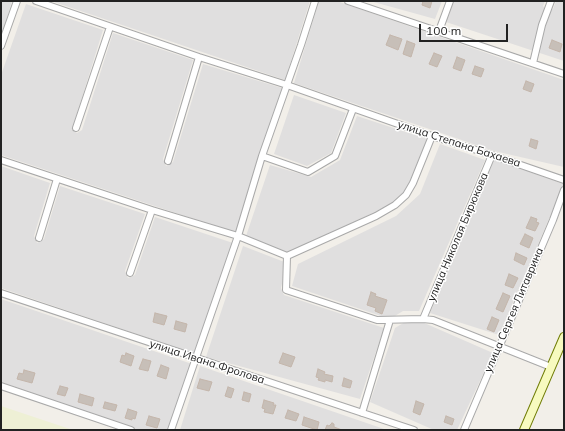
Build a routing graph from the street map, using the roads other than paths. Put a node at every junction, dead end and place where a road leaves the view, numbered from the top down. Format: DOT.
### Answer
graph roads {
  1 [pos="17,1"];
  2 [pos="36,1"];
  3 [pos="315,1"];
  4 [pos="348,1"];
  5 [pos="450,1"];
  6 [pos="550,1"];
  7 [pos="110,27"];
  8 [pos="439,31"];
  9 [pos="1,46"];
  10 [pos="199,57"];
  11 [pos="533,63"];
  12 [pos="564,74"];
  13 [pos="286,85"];
  14 [pos="353,109"];
  15 [pos="76,128"];
  16 [pos="432,136"];
  17 [pos="492,155"];
  18 [pos="262,156"];
  19 [pos="1,160"];
  20 [pos="168,161"];
  21 [pos="57,179"];
  22 [pos="564,180"];
  23 [pos="564,190"];
  24 [pos="152,210"];
  25 [pos="238,236"];
  26 [pos="39,238"];
  27 [pos="287,256"];
  28 [pos="130,273"];
  29 [pos="1,293"];
  30 [pos="423,319"];
  31 [pos="390,320"];
  32 [pos="564,338"];
  33 [pos="498,346"];
  34 [pos="195,358"];
  35 [pos="551,368"];
  36 [pos="1,386"];
  37 [pos="362,414"];
  38 [pos="131,430"];
  39 [pos="171,430"];
  40 [pos="414,430"];
  41 [pos="464,430"];
  42 [pos="524,430"];
  1 -- 9 [label="street"];
  2 -- 7 [label="street, улица Степана Бахаева"];
  3 -- 13 [label="street"];
  4 -- 8 [label="street"];
  5 -- 8 [label="street"];
  6 -- 11 [label="street"];
  7 -- 10 [label="street, улица Степана Бахаева"];
  7 -- 15 [label="street"];
  8 -- 11 [label="street"];
  10 -- 13 [label="street, улица Степана Бахаева"];
  10 -- 20 [label="street"];
  11 -- 12 [label="street"];
  13 -- 14 [label="street, улица Степана Бахаева"];
  13 -- 18 [label="street"];
  14 -- 16 [label="street, улица Степана Бахаева"];
  14 -- 18 [label="street"];
  16 -- 17 [label="street, улица Степана Бахаева"];
  16 -- 27 [label="street"];
  17 -- 22 [label="street, улица Степана Бахаева"];
  17 -- 30 [label="street, улица Николая Бирюкова"];
  18 -- 25 [label="street"];
  19 -- 21 [label="street"];
  21 -- 24 [label="street"];
  21 -- 26 [label="street"];
  23 -- 33 [label="street, улица Сергея Литаврина"];
  24 -- 25 [label="street"];
  24 -- 28 [label="street"];
  25 -- 27 [label="street"];
  25 -- 34 [label="street"];
  27 -- 31 [label="street"];
  29 -- 34 [label="street, улица Ивана Фролова"];
  30 -- 31 [label="street"];
  30 -- 33 [label="street"];
  31 -- 37 [label="street"];
  32 -- 35 [label="main road"];
  33 -- 35 [label="street"];
  33 -- 41 [label="street, улица Сергея Литаврина"];
  34 -- 37 [label="street, улица Ивана Фролова"];
  34 -- 39 [label="street"];
  35 -- 42 [label="main road"];
  36 -- 38 [label="street"];
  37 -- 40 [label="street, улица Ивана Фролова"];
}
